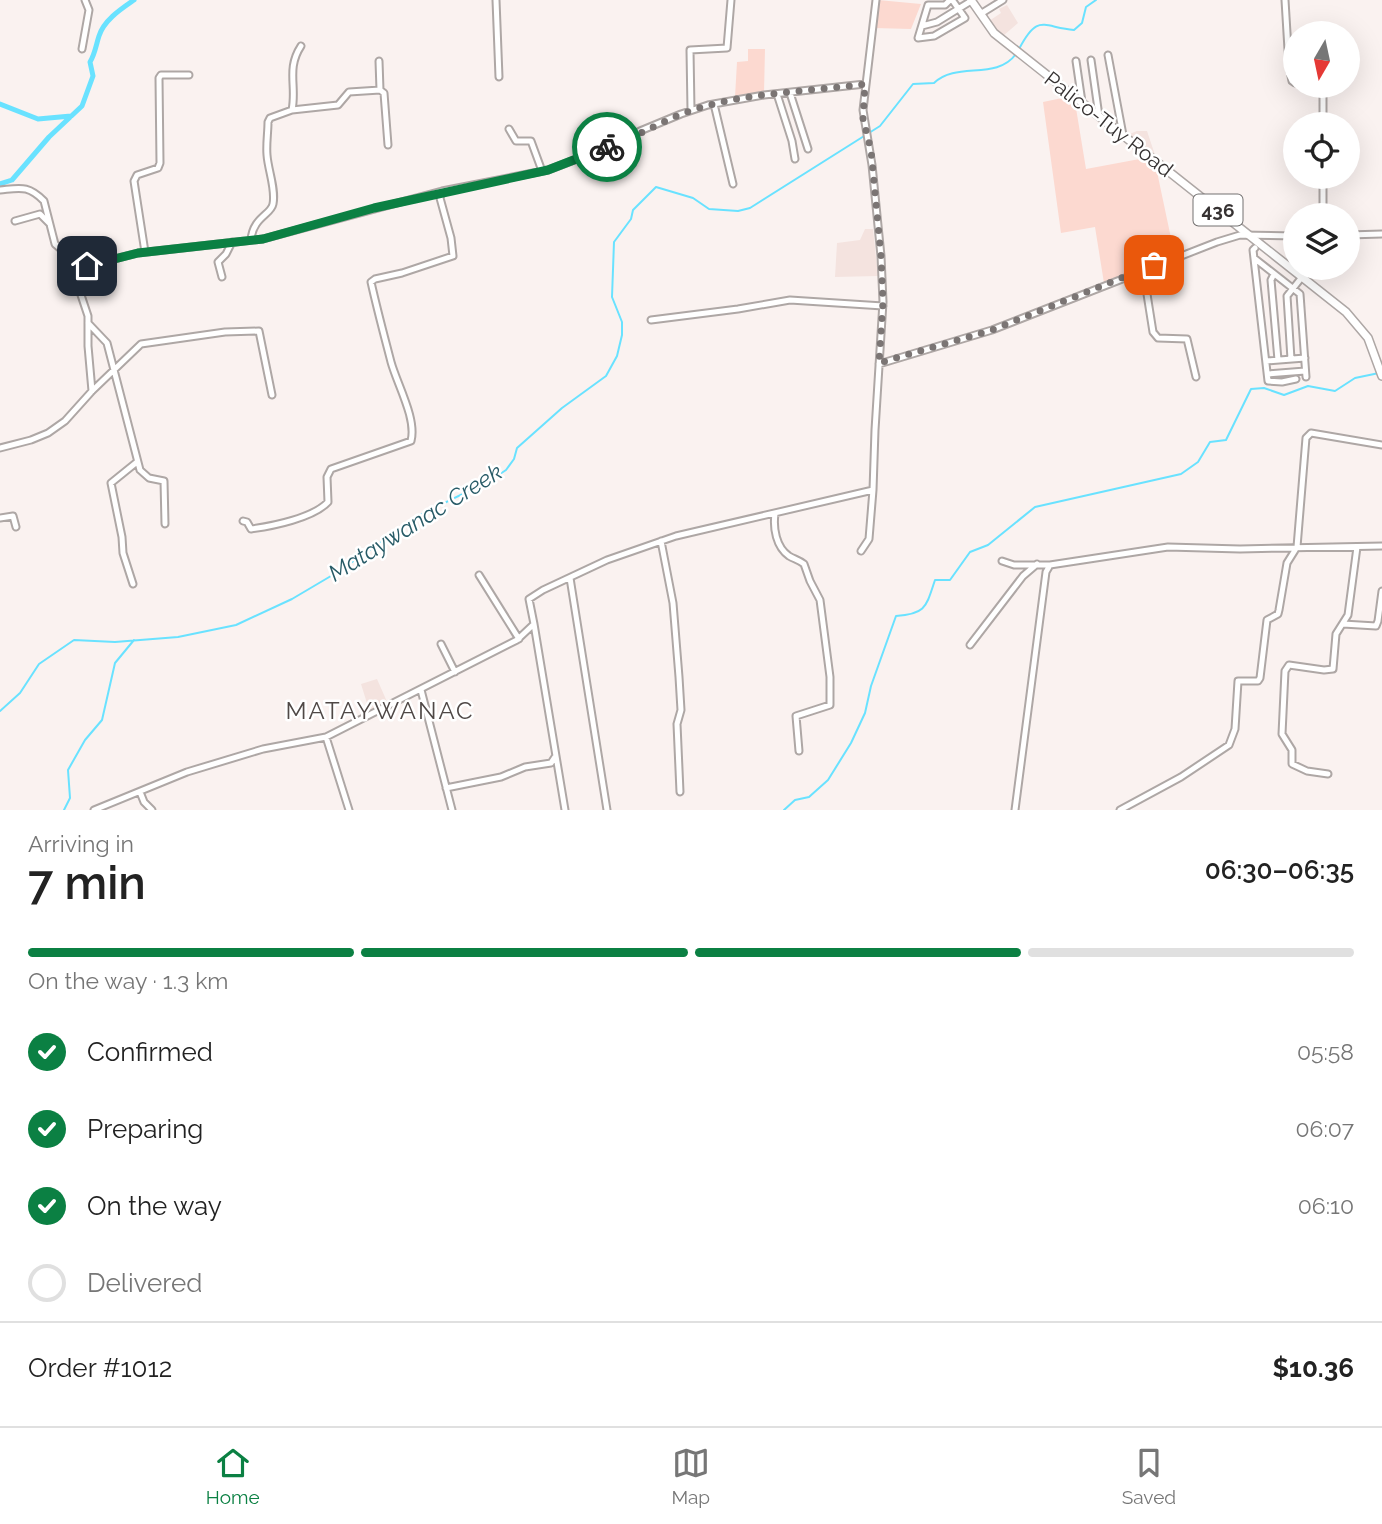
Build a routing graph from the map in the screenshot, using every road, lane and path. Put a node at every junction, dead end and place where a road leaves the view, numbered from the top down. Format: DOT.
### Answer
graph roads {
  1 [pos="85,0"];
  2 [pos="496,0"];
  3 [pos="731,0"];
  4 [pos="876,0"];
  5 [pos="1286,0"];
  6 [pos="973,1"];
  7 [pos="999,1"];
  8 [pos="959,9"];
  9 [pos="982,15"];
  10 [pos="1287,21"];
  11 [pos="922,26"];
  12 [pos="301,46"];
  13 [pos="82,49"];
  14 [pos="1108,55"];
  15 [pos="1091,60"];
  16 [pos="379,61"];
  17 [pos="1076,61"];
  18 [pos="189,75"];
  19 [pos="499,77"];
  20 [pos="865,84"];
  21 [pos="380,90"];
  22 [pos="790,93"];
  23 [pos="777,94"];
  24 [pos="1082,102"];
  25 [pos="714,104"];
  26 [pos="292,110"];
  27 [pos="691,110"];
  28 [pos="1099,116"];
  29 [pos="509,129"];
  30 [pos="1123,135"];
  31 [pos="388,145"];
  32 [pos="808,149"];
  33 [pos="795,159"];
  34 [pos="542,171"];
  35 [pos="733,184"];
  36 [pos="0,190"];
  37 [pos="442,191"];
  38 [pos="15,221"];
  39 [pos="50,225"];
  40 [pos="1382,234"];
  41 [pos="1250,235"];
  42 [pos="1360,235"];
  43 [pos="1283,236"];
  44 [pos="251,240"];
  45 [pos="232,242"];
  46 [pos="1255,248"];
  47 [pos="145,253"];
  48 [pos="1254,258"];
  49 [pos="1283,261"];
  50 [pos="83,268"];
  51 [pos="1143,269"];
  52 [pos="1274,274"];
  53 [pos="222,278"];
  54 [pos="1300,280"];
  55 [pos="1306,280"];
  56 [pos="1293,288"];
  57 [pos="883,306"];
  58 [pos="651,320"];
  59 [pos="88,323"];
  60 [pos="1304,358"];
  61 [pos="1291,359"];
  62 [pos="1266,360"];
  63 [pos="1278,360"];
  64 [pos="879,363"];
  65 [pos="114,370"];
  66 [pos="1268,374"];
  67 [pos="1382,376"];
  68 [pos="1196,377"];
  69 [pos="1296,379"];
  70 [pos="92,391"];
  71 [pos="272,395"];
  72 [pos="1382,445"];
  73 [pos="0,448"];
  74 [pos="137,462"];
  75 [pos="873,490"];
  76 [pos="775,514"];
  77 [pos="0,518"];
  78 [pos="243,521"];
  79 [pos="165,524"];
  80 [pos="16,527"];
  81 [pos="661,541"];
  82 [pos="1382,546"];
  83 [pos="1297,547"];
  84 [pos="1357,547"];
  85 [pos="861,551"];
  86 [pos="1002,561"];
  87 [pos="1037,564"];
  88 [pos="1050,565"];
  89 [pos="479,575"];
  90 [pos="570,578"];
  91 [pos="133,584"];
  92 [pos="1382,592"];
  93 [pos="1380,612"];
  94 [pos="534,624"];
  95 [pos="1343,624"];
  96 [pos="519,639"];
  97 [pos="441,644"];
  98 [pos="970,645"];
  99 [pos="455,672"];
  100 [pos="421,690"];
  101 [pos="326,737"];
  102 [pos="799,751"];
  103 [pos="555,757"];
  104 [pos="1328,774"];
  105 [pos="446,788"];
  106 [pos="140,792"];
  107 [pos="680,792"];
  108 [pos="98,809"];
  109 [pos="152,810"];
  110 [pos="349,810"];
  111 [pos="452,810"];
  112 [pos="565,810"];
  113 [pos="607,810"];
  114 [pos="1015,810"];
  115 [pos="1120,810"];
  1 -- 13 [label="street"];
  2 -- 19 [label="street"];
  3 -- 27 [label="street"];
  4 -- 20 [label="street"];
  5 -- 10 [label="street"];
  6 -- 8 [label="street"];
  6 -- 9 [label="main road, Palico-Tuy Road / 436"];
  7 -- 9 [label="street"];
  8 -- 11 [label="street"];
  8 -- 11 [label="street"];
  8 -- 11 [label="street"];
  9 -- 24 [label="main road, Palico-Tuy Road / 436"];
  12 -- 26 [label="street"];
  14 -- 30 [label="street"];
  15 -- 28 [label="street"];
  16 -- 21 [label="street"];
  17 -- 24 [label="street"];
  18 -- 47 [label="street"];
  20 -- 22 [label="street"];
  20 -- 57 [label="street"];
  21 -- 26 [label="street"];
  21 -- 31 [label="street"];
  22 -- 23 [label="street"];
  22 -- 32 [label="street"];
  23 -- 25 [label="street"];
  23 -- 33 [label="street"];
  24 -- 28 [label="main road, Palico-Tuy Road / 436"];
  25 -- 27 [label="street"];
  25 -- 35 [label="street"];
  26 -- 44 [label="street"];
  27 -- 34 [label="street"];
  28 -- 30 [label="main road, Palico-Tuy Road / 436"];
  29 -- 34 [label="street"];
  30 -- 41 [label="main road, Palico-Tuy Road / 436"];
  34 -- 37 [label="street"];
  36 -- 39 [label="street"];
  37 -- 44 [label="street"];
  37 -- 78 [label="street"];
  38 -- 39 [label="street"];
  39 -- 50 [label="street"];
  40 -- 42 [label="street"];
  41 -- 43 [label="street"];
  41 -- 49 [label="main road, Palico-Tuy Road / 436"];
  41 -- 51 [label="street"];
  44 -- 45 [label="street"];
  45 -- 47 [label="street"];
  45 -- 53 [label="street"];
  46 -- 48 [label="street"];
  47 -- 50 [label="street"];
  48 -- 52 [label="street"];
  48 -- 62 [label="street"];
  50 -- 59 [label="street"];
  51 -- 64 [label="street"];
  51 -- 68 [label="street"];
  52 -- 56 [label="street"];
  52 -- 63 [label="street"];
  54 -- 56 [label="street"];
  55 -- 67 [label="main road, Palico-Tuy Road / 436"];
  56 -- 60 [label="street"];
  56 -- 61 [label="street"];
  57 -- 58 [label="street"];
  57 -- 64 [label="street"];
  59 -- 65 [label="street"];
  59 -- 70 [label="street"];
  60 -- 61 [label="street"];
  60 -- 66 [label="street"];
  61 -- 63 [label="street"];
  62 -- 63 [label="street"];
  62 -- 66 [label="street"];
  64 -- 75 [label="street"];
  65 -- 70 [label="street"];
  65 -- 71 [label="street"];
  65 -- 74 [label="street"];
  66 -- 69 [label="street"];
  70 -- 73 [label="street"];
  72 -- 83 [label="street"];
  74 -- 79 [label="street"];
  74 -- 91 [label="street"];
  75 -- 76 [label="street"];
  75 -- 85 [label="street"];
  76 -- 81 [label="street"];
  76 -- 102 [label="street"];
  77 -- 80 [label="street"];
  81 -- 90 [label="street"];
  81 -- 107 [label="street"];
  82 -- 84 [label="street"];
  83 -- 84 [label="street"];
  83 -- 88 [label="street"];
  83 -- 115 [label="street"];
  84 -- 95 [label="street"];
  86 -- 87 [label="street"];
  87 -- 88 [label="street"];
  87 -- 98 [label="street"];
  88 -- 114 [label="street"];
  89 -- 96 [label="street"];
  90 -- 94 [label="street"];
  90 -- 113 [label="street"];
  92 -- 93 [label="street"];
  93 -- 95 [label="street"];
  94 -- 96 [label="street"];
  94 -- 103 [label="street"];
  95 -- 104 [label="street"];
  96 -- 99 [label="street"];
  97 -- 99 [label="street"];
  99 -- 100 [label="street"];
  100 -- 101 [label="street"];
  100 -- 105 [label="street"];
  101 -- 106 [label="street"];
  101 -- 110 [label="street"];
  103 -- 105 [label="street"];
  103 -- 112 [label="street"];
  105 -- 111 [label="street"];
  106 -- 108 [label="street"];
  106 -- 109 [label="street"];
}
